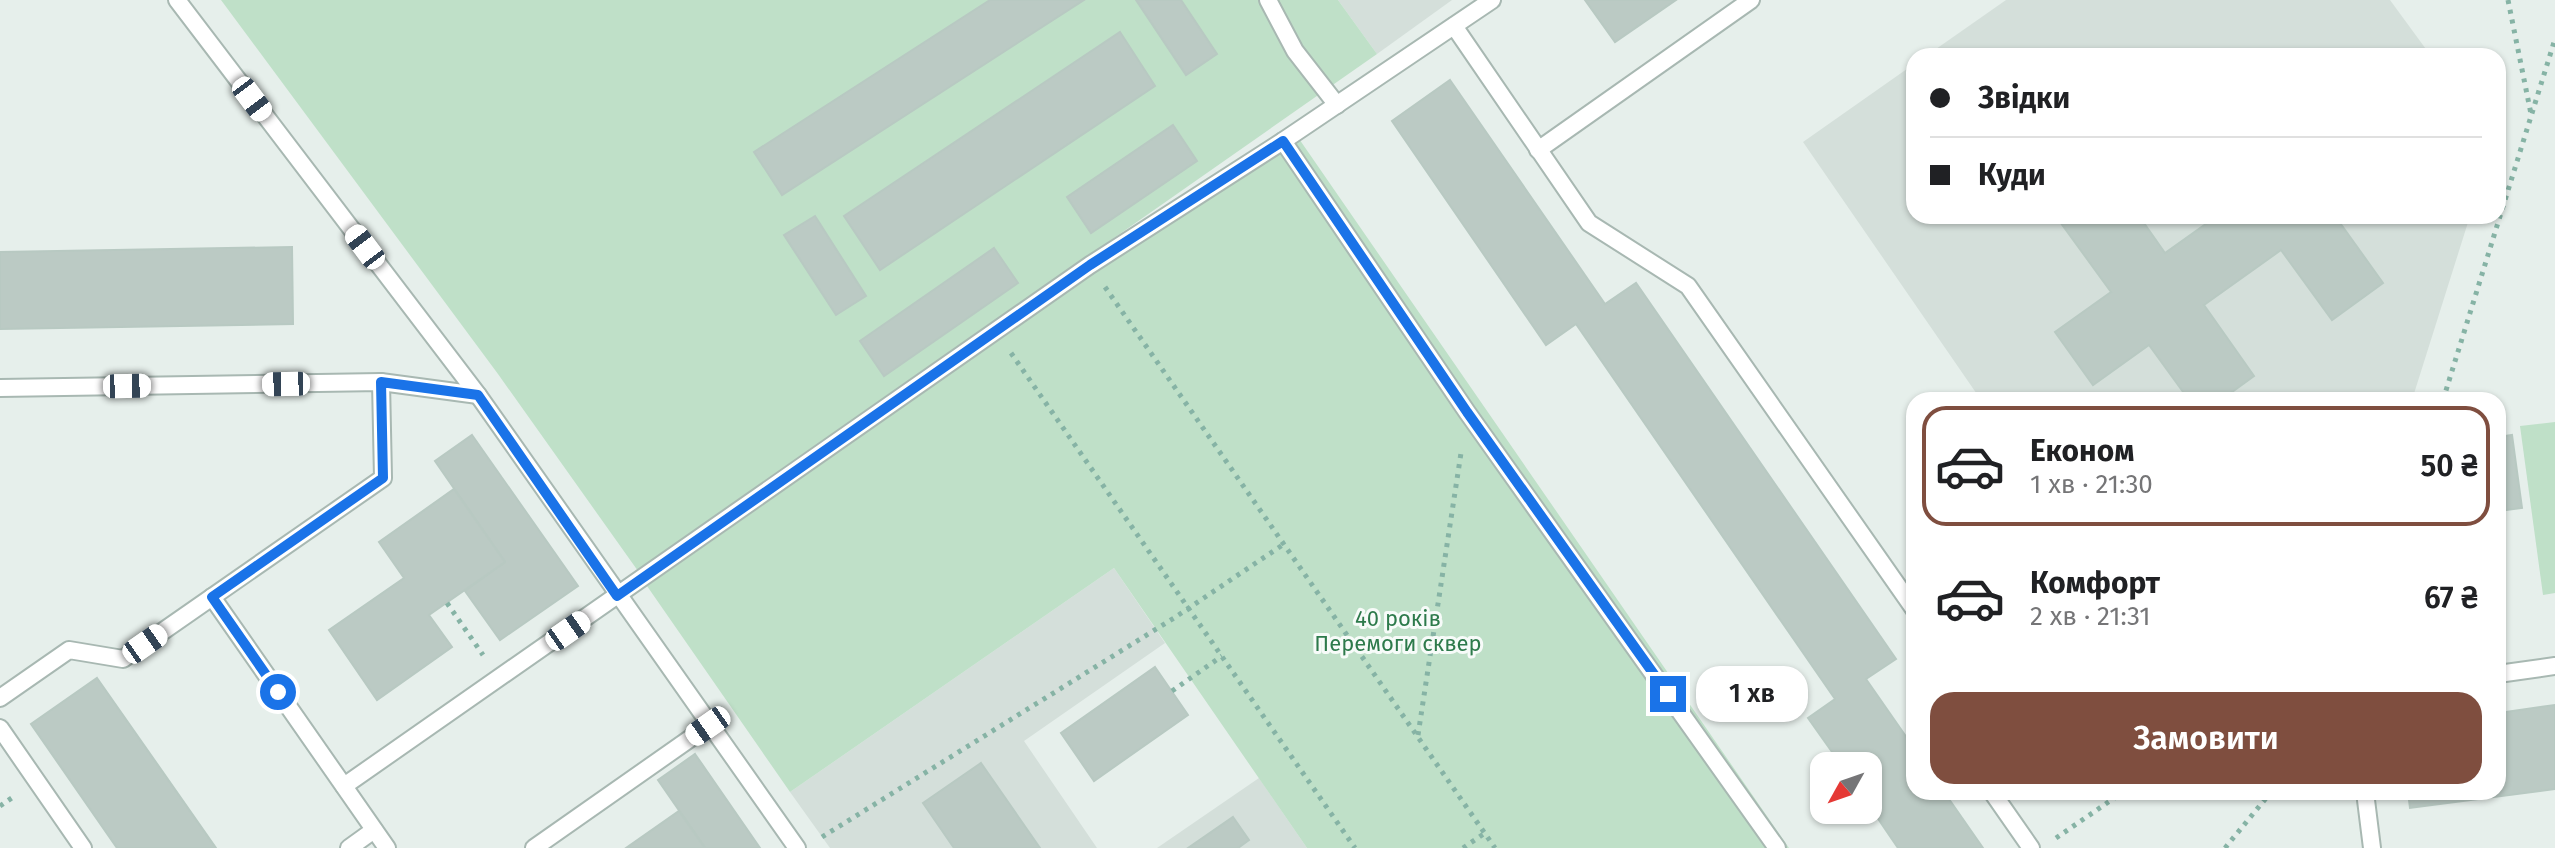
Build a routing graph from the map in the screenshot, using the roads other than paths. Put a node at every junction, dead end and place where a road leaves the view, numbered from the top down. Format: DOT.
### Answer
graph roads {
  1 [pos="177,0"];
  2 [pos="1268,0"];
  3 [pos="1492,0"];
  4 [pos="1751,0"];
  5 [pos="1454,26"];
  6 [pos="1337,105"];
  7 [pos="1283,141"];
  8 [pos="1538,150"];
  9 [pos="381,382"];
  10 [pos="0,388"];
  11 [pos="478,395"];
  12 [pos="617,596"];
  13 [pos="212,597"];
  14 [pos="1906,598"];
  15 [pos="2555,666"];
  16 [pos="2506,673"];
  17 [pos="0,698"];
  18 [pos="708,726"];
  19 [pos="0,728"];
  20 [pos="344,786"];
  21 [pos="1998,800"];
  22 [pos="2366,800"];
  23 [pos="374,830"];
  24 [pos="83,848"];
  25 [pos="349,848"];
  26 [pos="387,848"];
  27 [pos="534,848"];
  28 [pos="797,848"];
  29 [pos="1777,848"];
  30 [pos="2031,848"];
  31 [pos="2372,848"];
  1 -- 11 [label="lane"];
  2 -- 6 [label="lane"];
  3 -- 5 [label="lane"];
  4 -- 8 [label="lane"];
  5 -- 6 [label="lane"];
  5 -- 8 [label="lane"];
  6 -- 7 [label="lane"];
  7 -- 12 [label="lane"];
  7 -- 29 [label="lane"];
  8 -- 14 [label="lane"];
  9 -- 10 [label="lane"];
  9 -- 11 [label="lane"];
  9 -- 13 [label="lane"];
  11 -- 12 [label="lane"];
  12 -- 18 [label="lane"];
  12 -- 20 [label="lane"];
  13 -- 17 [label="lane"];
  13 -- 20 [label="lane"];
  15 -- 16 [label="lane"];
  18 -- 27 [label="lane"];
  18 -- 28 [label="lane"];
  19 -- 24 [label="lane"];
  20 -- 23 [label="lane"];
  21 -- 30 [label="lane"];
  22 -- 31 [label="lane"];
  23 -- 25 [label="lane"];
  23 -- 26 [label="lane"];
}
